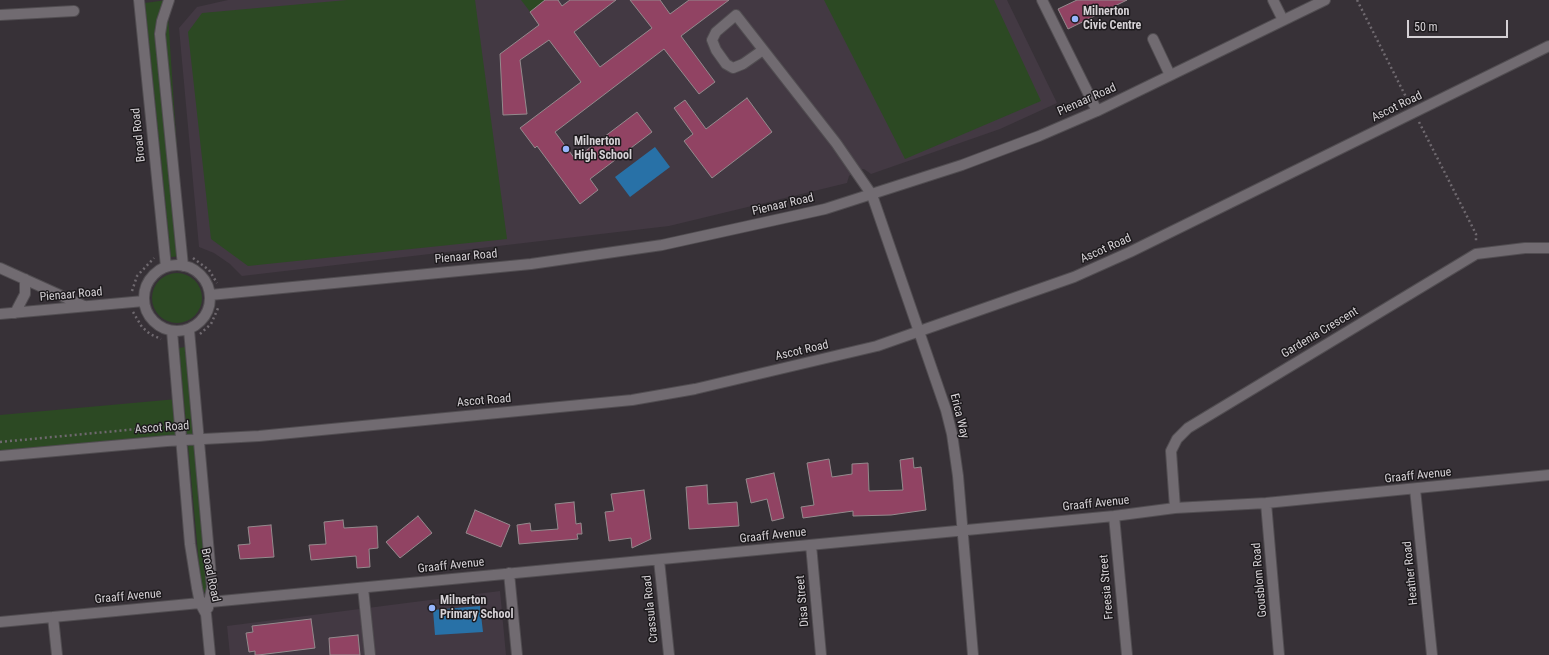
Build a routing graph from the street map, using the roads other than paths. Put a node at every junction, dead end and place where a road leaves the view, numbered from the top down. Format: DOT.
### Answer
graph roads {
  1 [pos="139,0"];
  2 [pos="169,0"];
  3 [pos="1042,0"];
  4 [pos="1273,0"];
  5 [pos="1324,0"];
  6 [pos="74,11"];
  7 [pos="0,15"];
  8 [pos="1282,20"];
  9 [pos="1153,39"];
  10 [pos="1549,46"];
  11 [pos="763,50"];
  12 [pos="1170,75"];
  13 [pos="149,102"];
  14 [pos="166,102"];
  15 [pos="1097,111"];
  16 [pos="872,195"];
  17 [pos="1549,248"];
  18 [pos="183,266"];
  19 [pos="166,267"];
  20 [pos="0,268"];
  21 [pos="25,279"];
  22 [pos="210,295"];
  23 [pos="144,301"];
  24 [pos="85,306"];
  25 [pos="15,313"];
  26 [pos="0,314"];
  27 [pos="189,330"];
  28 [pos="172,332"];
  29 [pos="920,332"];
  30 [pos="200,439"];
  31 [pos="180,440"];
  32 [pos="0,456"];
  33 [pos="1549,475"];
  34 [pos="1415,489"];
  35 [pos="1266,503"];
  36 [pos="1175,508"];
  37 [pos="1114,516"];
  38 [pos="962,530"];
  39 [pos="811,545"];
  40 [pos="659,560"];
  41 [pos="509,574"];
  42 [pos="363,588"];
  43 [pos="205,603"];
  44 [pos="53,617"];
  45 [pos="0,622"];
  46 [pos="57,655"];
  47 [pos="210,655"];
  48 [pos="370,655"];
  49 [pos="517,655"];
  50 [pos="669,655"];
  51 [pos="821,655"];
  52 [pos="973,655"];
  53 [pos="1127,655"];
  54 [pos="1279,655"];
  55 [pos="1432,655"];
  1 -- 13 [label="street, Broad Road"];
  2 -- 14 [label="street"];
  3 -- 15 [label="street"];
  4 -- 8 [label="street"];
  5 -- 8 [label="street, Pienaar Road"];
  6 -- 7 [label="street"];
  8 -- 12 [label="street, Pienaar Road"];
  9 -- 12 [label="street"];
  10 -- 29 [label="street, Ascot Road"];
  11 -- 11 [label="street, Erica Way"];
  11 -- 16 [label="street, Erica Way"];
  12 -- 15 [label="street, Pienaar Road"];
  13 -- 14 [label="street"];
  13 -- 19 [label="street, Broad Road"];
  14 -- 18 [label="street"];
  15 -- 16 [label="street, Pienaar Road"];
  16 -- 22 [label="street, Pienaar Road"];
  16 -- 29 [label="street, Erica Way"];
  17 -- 36 [label="street, Gardenia Crescent"];
  18 -- 19 [label="street"];
  18 -- 22 [label="street"];
  19 -- 23 [label="street"];
  20 -- 21 [label="street"];
  21 -- 24 [label="street"];
  21 -- 25 [label="street"];
  22 -- 27 [label="street"];
  23 -- 24 [label="street, Pienaar Road"];
  23 -- 28 [label="street"];
  24 -- 25 [label="street, Pienaar Road"];
  25 -- 26 [label="street, Pienaar Road"];
  27 -- 28 [label="street"];
  27 -- 30 [label="street, Broad Road"];
  28 -- 31 [label="street, Broad Road"];
  29 -- 30 [label="street, Ascot Road"];
  29 -- 38 [label="street, Erica Way"];
  30 -- 31 [label="street, Ascot Road"];
  30 -- 43 [label="street, Broad Road"];
  31 -- 32 [label="street, Ascot Road"];
  31 -- 43 [label="street, Broad Road"];
  33 -- 34 [label="street, Graaff Avenue"];
  34 -- 35 [label="street, Graaff Avenue"];
  34 -- 55 [label="street, Heather Road"];
  35 -- 36 [label="street, Graaff Avenue"];
  35 -- 54 [label="street, Gousblom Road"];
  36 -- 37 [label="street, Graaff Avenue"];
  37 -- 38 [label="street, Graaff Avenue"];
  37 -- 53 [label="street, Freesia Street"];
  38 -- 39 [label="street, Graaff Avenue"];
  38 -- 52 [label="street, Erica Way"];
  39 -- 40 [label="street, Graaff Avenue"];
  39 -- 51 [label="street, Disa Street"];
  40 -- 41 [label="street, Graaff Avenue"];
  40 -- 50 [label="street, Crassula Road"];
  41 -- 42 [label="street, Graaff Avenue"];
  41 -- 49 [label="street"];
  42 -- 43 [label="street, Graaff Avenue"];
  42 -- 48 [label="street"];
  43 -- 44 [label="street, Graaff Avenue"];
  43 -- 47 [label="street, Broad Road"];
  44 -- 45 [label="street, Graaff Avenue"];
  44 -- 46 [label="street"];
}
